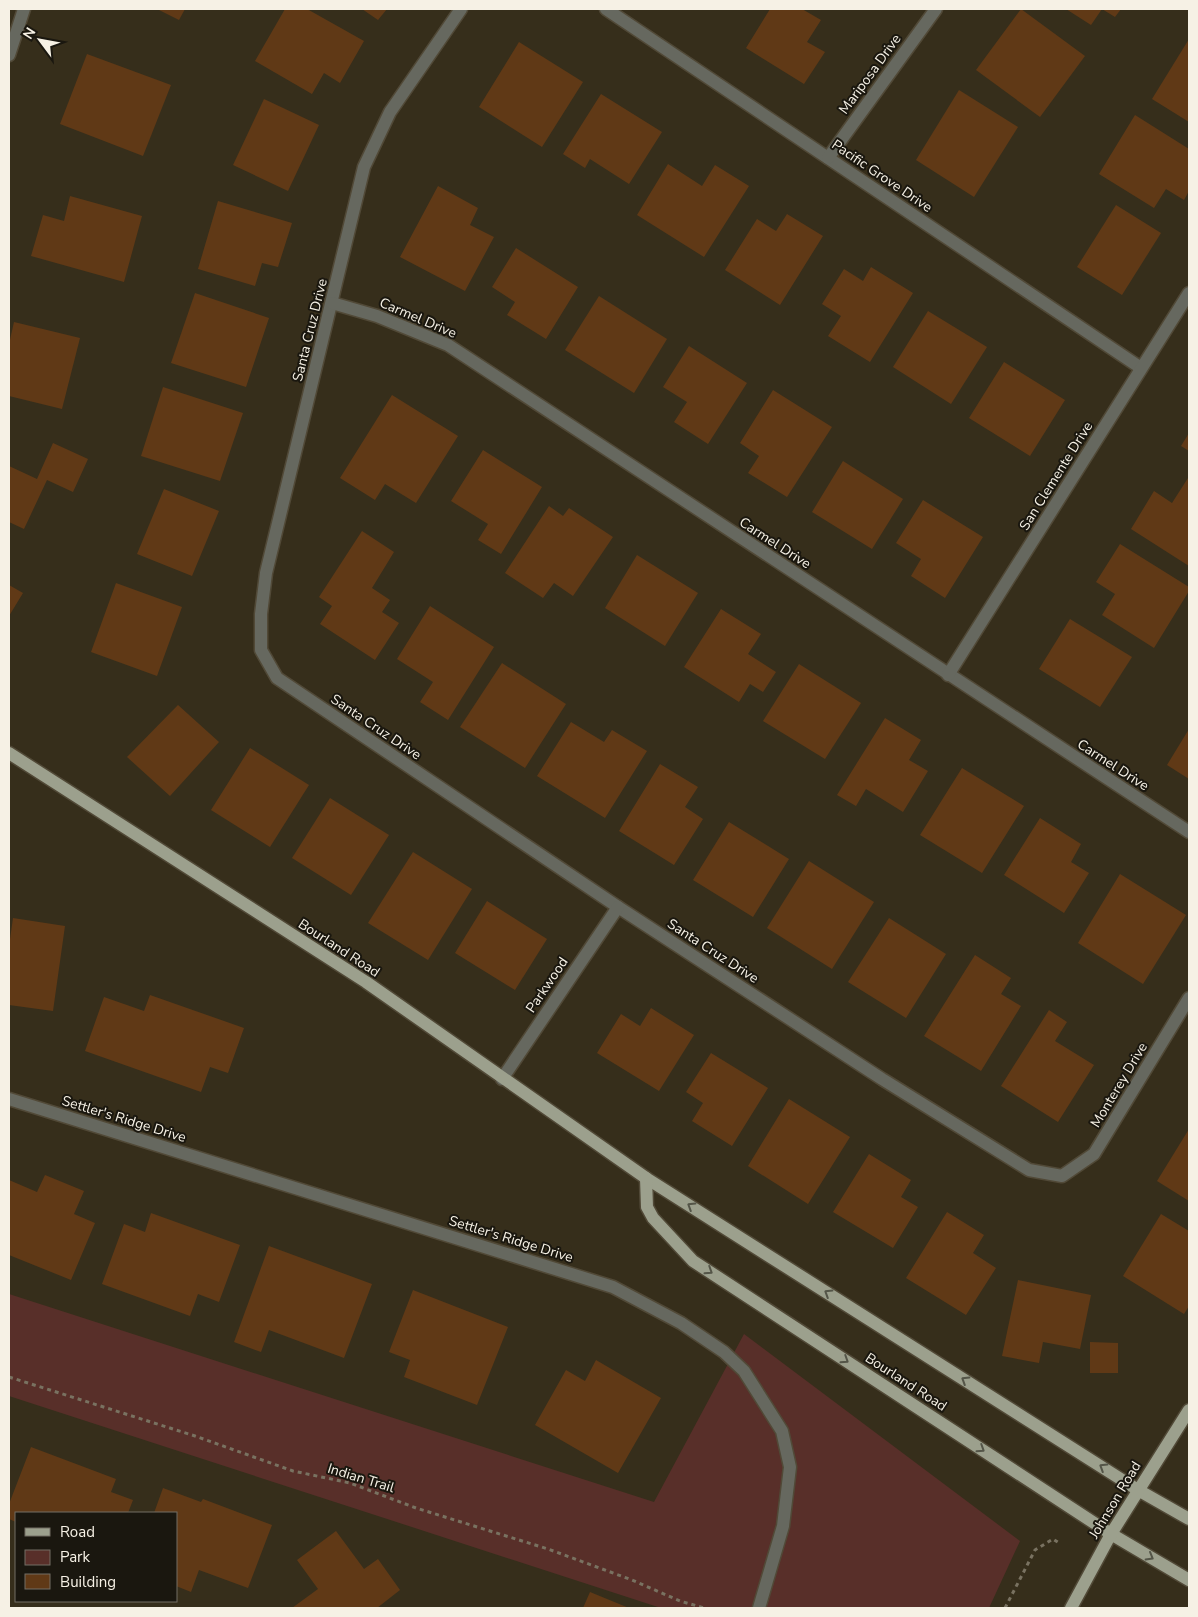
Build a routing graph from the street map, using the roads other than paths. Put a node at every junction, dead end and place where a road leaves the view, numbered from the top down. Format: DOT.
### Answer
graph roads {
  1 [pos="24,9"];
  2 [pos="460,9"];
  3 [pos="606,9"];
  4 [pos="936,9"];
  5 [pos="9,55"];
  6 [pos="828,158"];
  7 [pos="1189,293"];
  8 [pos="332,303"];
  9 [pos="1141,368"];
  10 [pos="948,675"];
  11 [pos="9,752"];
  12 [pos="1189,832"];
  13 [pos="618,907"];
  14 [pos="1189,998"];
  15 [pos="502,1079"];
  16 [pos="9,1099"];
  17 [pos="1062,1176"];
  18 [pos="646,1178"];
  19 [pos="1189,1410"];
  20 [pos="1138,1490"];
  21 [pos="1189,1519"];
  22 [pos="1111,1534"];
  23 [pos="1189,1580"];
  24 [pos="759,1608"];
  25 [pos="1071,1608"];
  1 -- 5 [label="street"];
  2 -- 8 [label="street, Santa Cruz Drive"];
  3 -- 6 [label="street, Pacific Grove Drive"];
  4 -- 6 [label="street, Mariposa Drive"];
  6 -- 9 [label="street, Pacific Grove Drive"];
  7 -- 9 [label="street, San Clemente Drive"];
  8 -- 10 [label="street, Carmel Drive"];
  8 -- 13 [label="street, Santa Cruz Drive"];
  9 -- 10 [label="street, San Clemente Drive"];
  10 -- 12 [label="street, Carmel Drive"];
  11 -- 15 [label="main road, Bourland Road"];
  13 -- 15 [label="street, Parkwood"];
  13 -- 17 [label="street, Santa Cruz Drive"];
  14 -- 17 [label="street, Monterey Drive"];
  15 -- 18 [label="main road, Bourland Road"];
  16 -- 24 [label="street, Settler's Ridge Drive"];
  20 -- 18 [label="main road, Bourland Road, one-way"];
  18 -- 22 [label="main road, Bourland Road, one-way"];
  19 -- 20 [label="main road, Johnson Road"];
  20 -- 21 [label="main road, Bourland Road"];
  20 -- 22 [label="main road, Johnson Road"];
  22 -- 23 [label="main road, Bourland Road, one-way"];
  22 -- 25 [label="main road, Johnson Road"];
}
